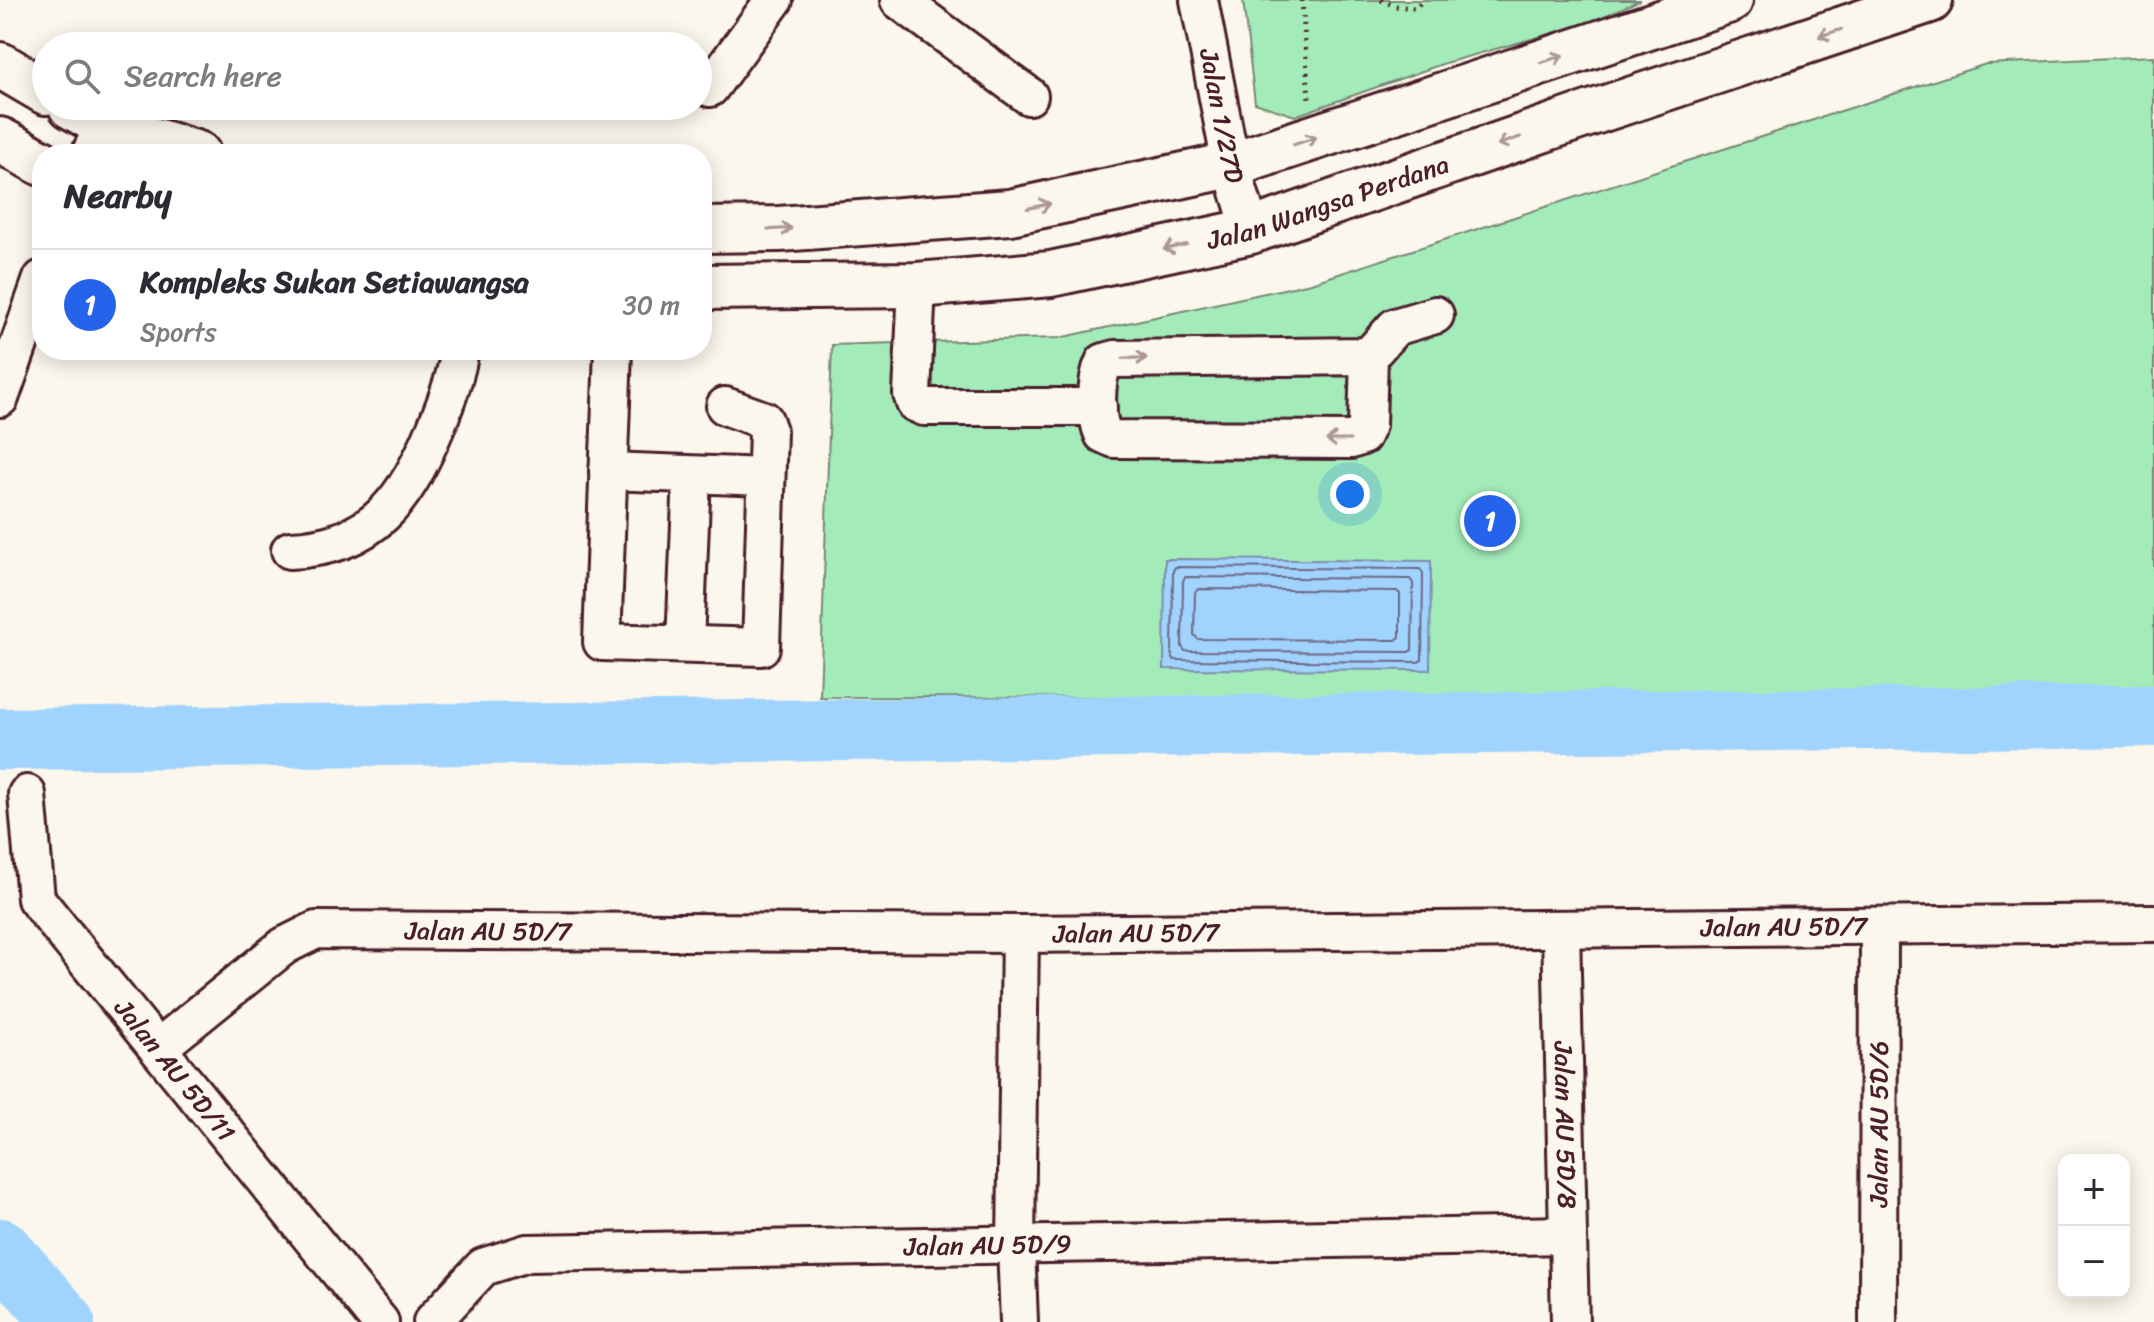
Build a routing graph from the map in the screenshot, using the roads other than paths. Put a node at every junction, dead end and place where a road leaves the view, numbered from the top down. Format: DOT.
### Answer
graph roads {
  1 [pos="774,0"];
  2 [pos="899,0"];
  3 [pos="1199,0"];
  4 [pos="1730,0"];
  5 [pos="1930,0"];
  6 [pos="0,65"];
  7 [pos="32,84"];
  8 [pos="712,85"];
  9 [pos="1029,96"];
  10 [pos="88,128"];
  11 [pos="0,140"];
  12 [pos="156,144"];
  13 [pos="32,158"];
  14 [pos="1231,165"];
  15 [pos="712,230"];
  16 [pos="1251,231"];
  17 [pos="917,285"];
  18 [pos="712,287"];
  19 [pos="32,307"];
  20 [pos="1435,315"];
  21 [pos="1369,356"];
  22 [pos="457,360"];
  23 [pos="613,360"];
  24 [pos="0,398"];
  25 [pos="725,406"];
  26 [pos="1098,407"];
  27 [pos="608,471"];
  28 [pos="692,475"];
  29 [pos="766,477"];
  30 [pos="290,550"];
  31 [pos="685,644"];
  32 [pos="27,794"];
  33 [pos="2154,923"];
  34 [pos="1879,926"];
  35 [pos="1561,929"];
  36 [pos="1020,934"];
  37 [pos="158,1048"];
  38 [pos="1568,1235"];
  39 [pos="1016,1245"];
  40 [pos="380,1322"];
  41 [pos="432,1322"];
  42 [pos="1019,1322"];
  43 [pos="1570,1322"];
  44 [pos="1878,1322"];
  1 -- 8 [label="street"];
  2 -- 9 [label="street"];
  3 -- 14 [label="street, Jalan 1/27D"];
  14 -- 4 [label="main road, one-way"];
  5 -- 16 [label="main road, Jalan Wangsa Perdana, one-way"];
  6 -- 7 [label="main road"];
  10 -- 12 [label="main road"];
  11 -- 13 [label="main road"];
  15 -- 14 [label="main road, one-way"];
  14 -- 16 [label="street, Jalan 1/27D"];
  16 -- 17 [label="main road, Jalan Wangsa Perdana, one-way"];
  17 -- 18 [label="main road, Jalan Wangsa Perdana"];
  17 -- 26 [label="street"];
  19 -- 24 [label="street"];
  20 -- 21 [label="street"];
  26 -- 21 [label="street, one-way"];
  21 -- 26 [label="street, one-way"];
  22 -- 30 [label="street"];
  23 -- 27 [label="street"];
  25 -- 29 [label="street"];
  27 -- 28 [label="street"];
  27 -- 31 [label="street"];
  28 -- 29 [label="street"];
  28 -- 31 [label="street"];
  29 -- 31 [label="street"];
  32 -- 37 [label="street, Jalan AU 5D/11"];
  33 -- 34 [label="street, Jalan AU 5D/7"];
  34 -- 35 [label="street, Jalan AU 5D/7"];
  34 -- 44 [label="street, Jalan AU 5D/6"];
  35 -- 36 [label="street, Jalan AU 5D/7"];
  35 -- 38 [label="street, Jalan AU 5D/8"];
  36 -- 37 [label="street, Jalan AU 5D/7"];
  36 -- 39 [label="street"];
  37 -- 40 [label="street, Jalan AU 5D/11"];
  38 -- 39 [label="street, Jalan AU 5D/9"];
  38 -- 43 [label="street, Jalan AU 5D/8"];
  39 -- 41 [label="street, Jalan AU 5D/9"];
  39 -- 42 [label="street"];
}
